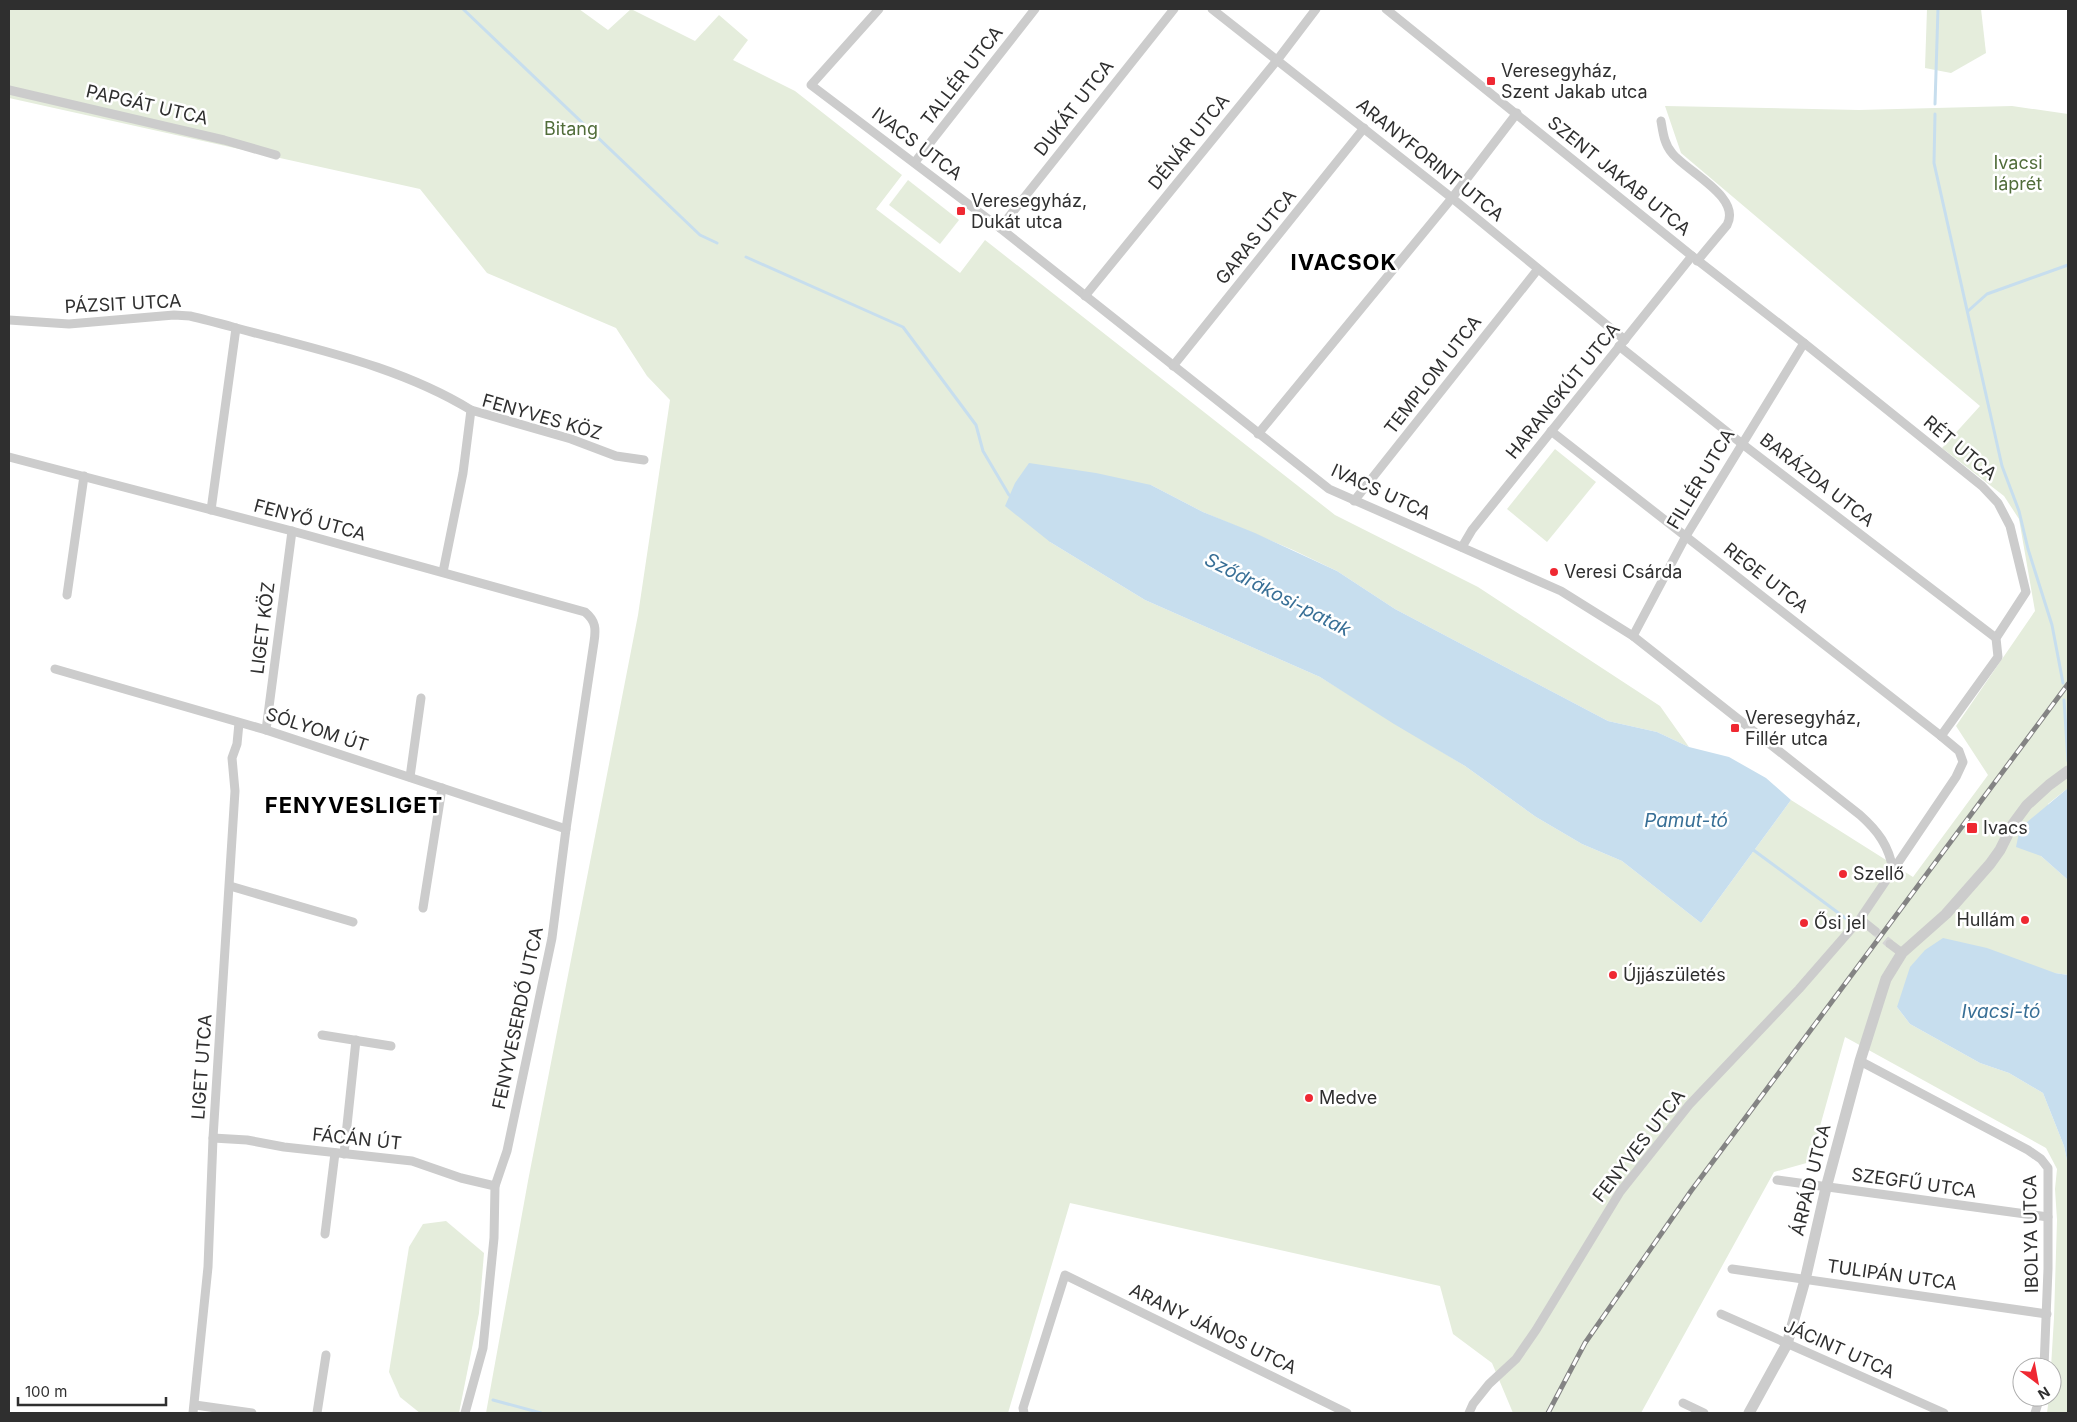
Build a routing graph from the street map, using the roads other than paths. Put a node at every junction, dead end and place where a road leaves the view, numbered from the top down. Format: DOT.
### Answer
graph roads {
  1 [pos="879,9"];
  2 [pos="1035,9"];
  3 [pos="1174,9"];
  4 [pos="1212,9"];
  5 [pos="1316,9"];
  6 [pos="1386,9"];
  7 [pos="1278,59"];
  8 [pos="9,90"];
  9 [pos="1516,113"];
  10 [pos="1660,121"];
  11 [pos="1364,128"];
  12 [pos="276,156"];
  13 [pos="915,162"];
  14 [pos="1452,198"];
  15 [pos="1000,228"];
  16 [pos="1695,258"];
  17 [pos="1538,269"];
  18 [pos="1085,296"];
  19 [pos="9,320"];
  20 [pos="236,328"];
  21 [pos="1804,342"];
  22 [pos="1622,343"];
  23 [pos="1173,366"];
  24 [pos="471,410"];
  25 [pos="1551,432"];
  26 [pos="1258,434"];
  27 [pos="1741,443"];
  28 [pos="9,457"];
  29 [pos="644,460"];
  30 [pos="84,476"];
  31 [pos="1354,501"];
  32 [pos="211,510"];
  33 [pos="292,531"];
  34 [pos="1686,536"];
  35 [pos="1462,547"];
  36 [pos="443,572"];
  37 [pos="67,595"];
  38 [pos="595,626"];
  39 [pos="1633,636"];
  40 [pos="1996,638"];
  41 [pos="55,669"];
  42 [pos="421,698"];
  43 [pos="239,724"];
  44 [pos="266,730"];
  45 [pos="1941,736"];
  46 [pos="1959,751"];
  47 [pos="2068,771"];
  48 [pos="410,777"];
  49 [pos="442,788"];
  50 [pos="566,829"];
  51 [pos="1893,870"];
  52 [pos="230,886"];
  53 [pos="423,908"];
  54 [pos="1860,919"];
  55 [pos="354,922"];
  56 [pos="1875,931"];
  57 [pos="1890,944"];
  58 [pos="1902,953"];
  59 [pos="322,1035"];
  60 [pos="356,1040"];
  61 [pos="391,1046"];
  62 [pos="1860,1061"];
  63 [pos="214,1138"];
  64 [pos="340,1153"];
  65 [pos="1777,1180"];
  66 [pos="495,1186"];
  67 [pos="1826,1188"];
  68 [pos="2048,1217"];
  69 [pos="325,1234"];
  70 [pos="1732,1269"];
  71 [pos="1805,1280"];
  72 [pos="1721,1314"];
  73 [pos="2047,1314"];
  74 [pos="1787,1344"];
  75 [pos="326,1356"];
  76 [pos="2045,1357"];
  77 [pos="1683,1403"];
  78 [pos="194,1409"];
  79 [pos="1026,1411"];
  80 [pos="252,1413"];
  81 [pos="317,1413"];
  82 [pos="465,1413"];
  83 [pos="1347,1413"];
  84 [pos="1469,1413"];
  85 [pos="1704,1413"];
  86 [pos="1749,1413"];
  87 [pos="1944,1413"];
  1 -- 13 [label="street, IVACS UTCA"];
  2 -- 13 [label="street, TALLÉR UTCA"];
  3 -- 15 [label="street, DUKÁT UTCA"];
  4 -- 7 [label="street, ARANYFORINT UTCA"];
  5 -- 7 [label="street, DÉNÁR UTCA"];
  6 -- 9 [label="street, SZENT JAKAB UTCA"];
  7 -- 11 [label="street, ARANYFORINT UTCA"];
  7 -- 18 [label="street, DÉNÁR UTCA"];
  8 -- 12 [label="street, PAPGÁT UTCA"];
  9 -- 14 [label="street"];
  9 -- 16 [label="street, SZENT JAKAB UTCA"];
  10 -- 16 [label="street, HARANGKÚT UTCA"];
  11 -- 14 [label="street, ARANYFORINT UTCA"];
  11 -- 23 [label="street, GARAS UTCA"];
  13 -- 15 [label="street, IVACS UTCA"];
  14 -- 17 [label="street, ARANYFORINT UTCA"];
  14 -- 26 [label="street"];
  15 -- 18 [label="street, IVACS UTCA"];
  16 -- 21 [label="street, RÉT UTCA"];
  16 -- 22 [label="street, HARANGKÚT UTCA"];
  17 -- 22 [label="street, ARANYFORINT UTCA"];
  17 -- 31 [label="street, TEMPLOM UTCA"];
  18 -- 23 [label="street, IVACS UTCA"];
  19 -- 20 [label="street, PÁZSIT UTCA"];
  20 -- 24 [label="street, PÁZSIT UTCA"];
  20 -- 32 [label="street"];
  21 -- 27 [label="street, FILLÉR UTCA"];
  21 -- 40 [label="street, RÉT UTCA"];
  22 -- 25 [label="street, HARANGKÚT UTCA"];
  22 -- 27 [label="street, BARÁZDA UTCA"];
  23 -- 26 [label="street, IVACS UTCA"];
  24 -- 29 [label="street, FENYVES KÖZ"];
  24 -- 36 [label="street, FENYVES KÖZ"];
  25 -- 34 [label="street, REGE UTCA"];
  25 -- 35 [label="street, HARANGKÚT UTCA"];
  26 -- 31 [label="street, IVACS UTCA"];
  27 -- 34 [label="street, FILLÉR UTCA"];
  27 -- 40 [label="street, BARÁZDA UTCA"];
  28 -- 30 [label="street, FENYŐ UTCA"];
  30 -- 32 [label="street, FENYŐ UTCA"];
  30 -- 37 [label="street"];
  31 -- 35 [label="street, IVACS UTCA"];
  32 -- 33 [label="street, FENYŐ UTCA"];
  33 -- 36 [label="street, FENYŐ UTCA"];
  33 -- 44 [label="street, LIGET KÖZ"];
  34 -- 39 [label="street, FILLÉR UTCA"];
  34 -- 45 [label="street, REGE UTCA"];
  35 -- 39 [label="street, IVACS UTCA"];
  36 -- 38 [label="street, FENYŐ UTCA"];
  38 -- 50 [label="street, FENYVESERDŐ UTCA"];
  39 -- 51 [label="street, IVACS UTCA"];
  40 -- 45 [label="street, RÉT UTCA"];
  41 -- 43 [label="street, SÓLYOM ÚT"];
  42 -- 48 [label="street"];
  43 -- 44 [label="street, SÓLYOM ÚT"];
  43 -- 52 [label="street, LIGET UTCA"];
  44 -- 48 [label="street, SÓLYOM ÚT"];
  45 -- 46 [label="street, REGE UTCA"];
  46 -- 51 [label="street, FENYVES UTCA"];
  47 -- 58 [label="street, ÁRPÁD UTCA"];
  48 -- 49 [label="street, SÓLYOM ÚT"];
  49 -- 50 [label="street, SÓLYOM ÚT"];
  49 -- 53 [label="street"];
  50 -- 66 [label="street, FENYVESERDŐ UTCA"];
  51 -- 54 [label="street, FENYVES UTCA"];
  52 -- 55 [label="street"];
  52 -- 63 [label="street, LIGET UTCA"];
  54 -- 56 [label="street"];
  54 -- 84 [label="street, FENYVES UTCA"];
  57 -- 58 [label="street"];
  58 -- 62 [label="street, ÁRPÁD UTCA"];
  59 -- 60 [label="street"];
  60 -- 61 [label="street"];
  60 -- 64 [label="street"];
  62 -- 67 [label="street, ÁRPÁD UTCA"];
  62 -- 68 [label="street, IBOLYA UTCA"];
  63 -- 64 [label="street, FÁCÁN ÚT"];
  63 -- 78 [label="street, LIGET UTCA"];
  64 -- 66 [label="street, FÁCÁN ÚT"];
  64 -- 69 [label="street"];
  65 -- 67 [label="street, SZEGFŰ UTCA"];
  66 -- 82 [label="street, FENYVESERDŐ UTCA"];
  67 -- 68 [label="street, SZEGFŰ UTCA"];
  67 -- 71 [label="street, ÁRPÁD UTCA"];
  68 -- 73 [label="street, IBOLYA UTCA"];
  70 -- 71 [label="street, TULIPÁN UTCA"];
  71 -- 73 [label="street, TULIPÁN UTCA"];
  71 -- 74 [label="street, ÁRPÁD UTCA"];
  72 -- 74 [label="street, JÁCINT UTCA"];
  73 -- 76 [label="street, IBOLYA UTCA"];
  74 -- 86 [label="street, ÁRPÁD UTCA"];
  74 -- 87 [label="street, JÁCINT UTCA"];
  75 -- 81 [label="street"];
  77 -- 85 [label="street"];
  78 -- 80 [label="street"];
  79 -- 83 [label="street, ARANY JÁNOS UTCA"];
}
